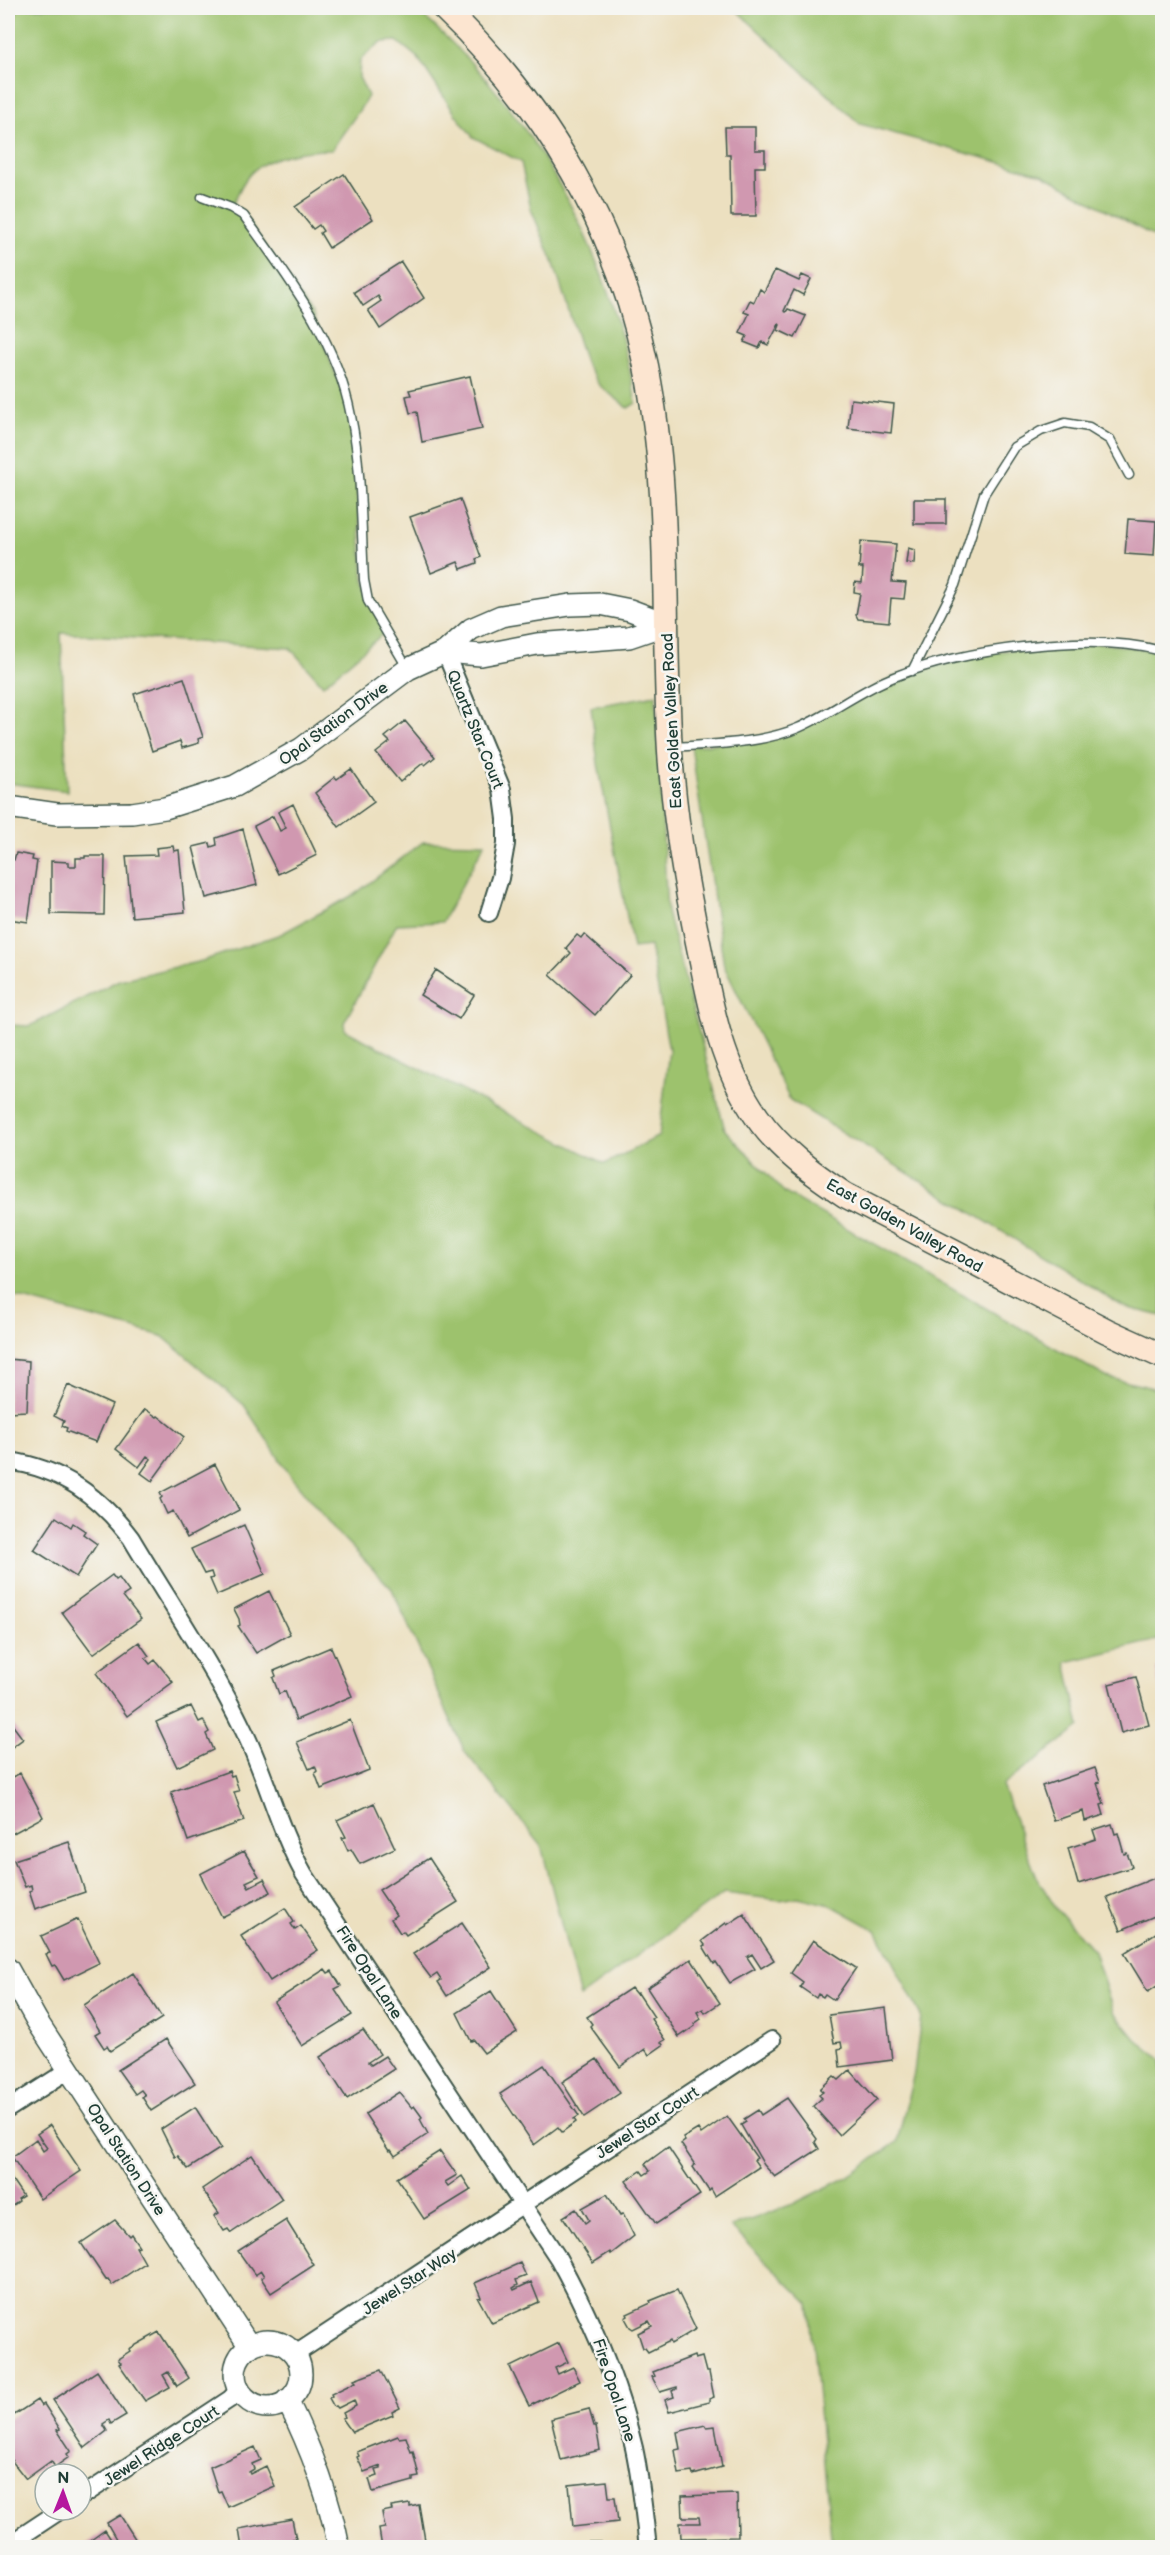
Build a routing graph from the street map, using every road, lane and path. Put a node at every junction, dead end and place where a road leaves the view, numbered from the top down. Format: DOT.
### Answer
graph roads {
  1 [pos="444,8"];
  2 [pos="202,197"];
  3 [pos="1129,475"];
  4 [pos="667,624"];
  5 [pos="1162,651"];
  6 [pos="446,652"];
  7 [pos="408,669"];
  8 [pos="912,671"];
  9 [pos="669,748"];
  10 [pos="8,807"];
  11 [pos="489,913"];
  12 [pos="1162,1356"];
  13 [pos="8,1461"];
  14 [pos="8,1969"];
  15 [pos="772,2040"];
  16 [pos="69,2070"];
  17 [pos="8,2109"];
  18 [pos="523,2205"];
  19 [pos="250,2347"];
  20 [pos="294,2355"];
  21 [pos="239,2390"];
  22 [pos="287,2400"];
  23 [pos="93,2489"];
  24 [pos="43,2522"];
  25 [pos="8,2545"];
  26 [pos="339,2547"];
  27 [pos="648,2547"];
  1 -- 4 [label="main road, East Golden Valley Road"];
  2 -- 7 [label="lane"];
  3 -- 8 [label="lane"];
  4 -- 6 [label="street, Opal Station Drive"];
  4 -- 6 [label="street, Opal Station Drive"];
  4 -- 9 [label="main road, East Golden Valley Road"];
  5 -- 8 [label="lane"];
  6 -- 7 [label="street, Opal Station Drive"];
  6 -- 11 [label="street, Quartz Star Court"];
  7 -- 10 [label="street, Opal Station Drive"];
  8 -- 9 [label="lane"];
  9 -- 12 [label="main road, East Golden Valley Road"];
  13 -- 18 [label="street, Fire Opal Lane"];
  14 -- 16 [label="street, Opal Station Drive"];
  15 -- 18 [label="street, Jewel Star Court"];
  16 -- 17 [label="street"];
  16 -- 19 [label="street, Opal Station Drive"];
  18 -- 20 [label="street, Jewel Star Way"];
  18 -- 27 [label="street, Fire Opal Lane"];
  19 -- 20 [label="street"];
  19 -- 21 [label="street"];
  20 -- 22 [label="street"];
  21 -- 22 [label="street"];
  21 -- 23 [label="street, Jewel Ridge Court"];
  22 -- 26 [label="street"];
  24 -- 25 [label="street"];
}
